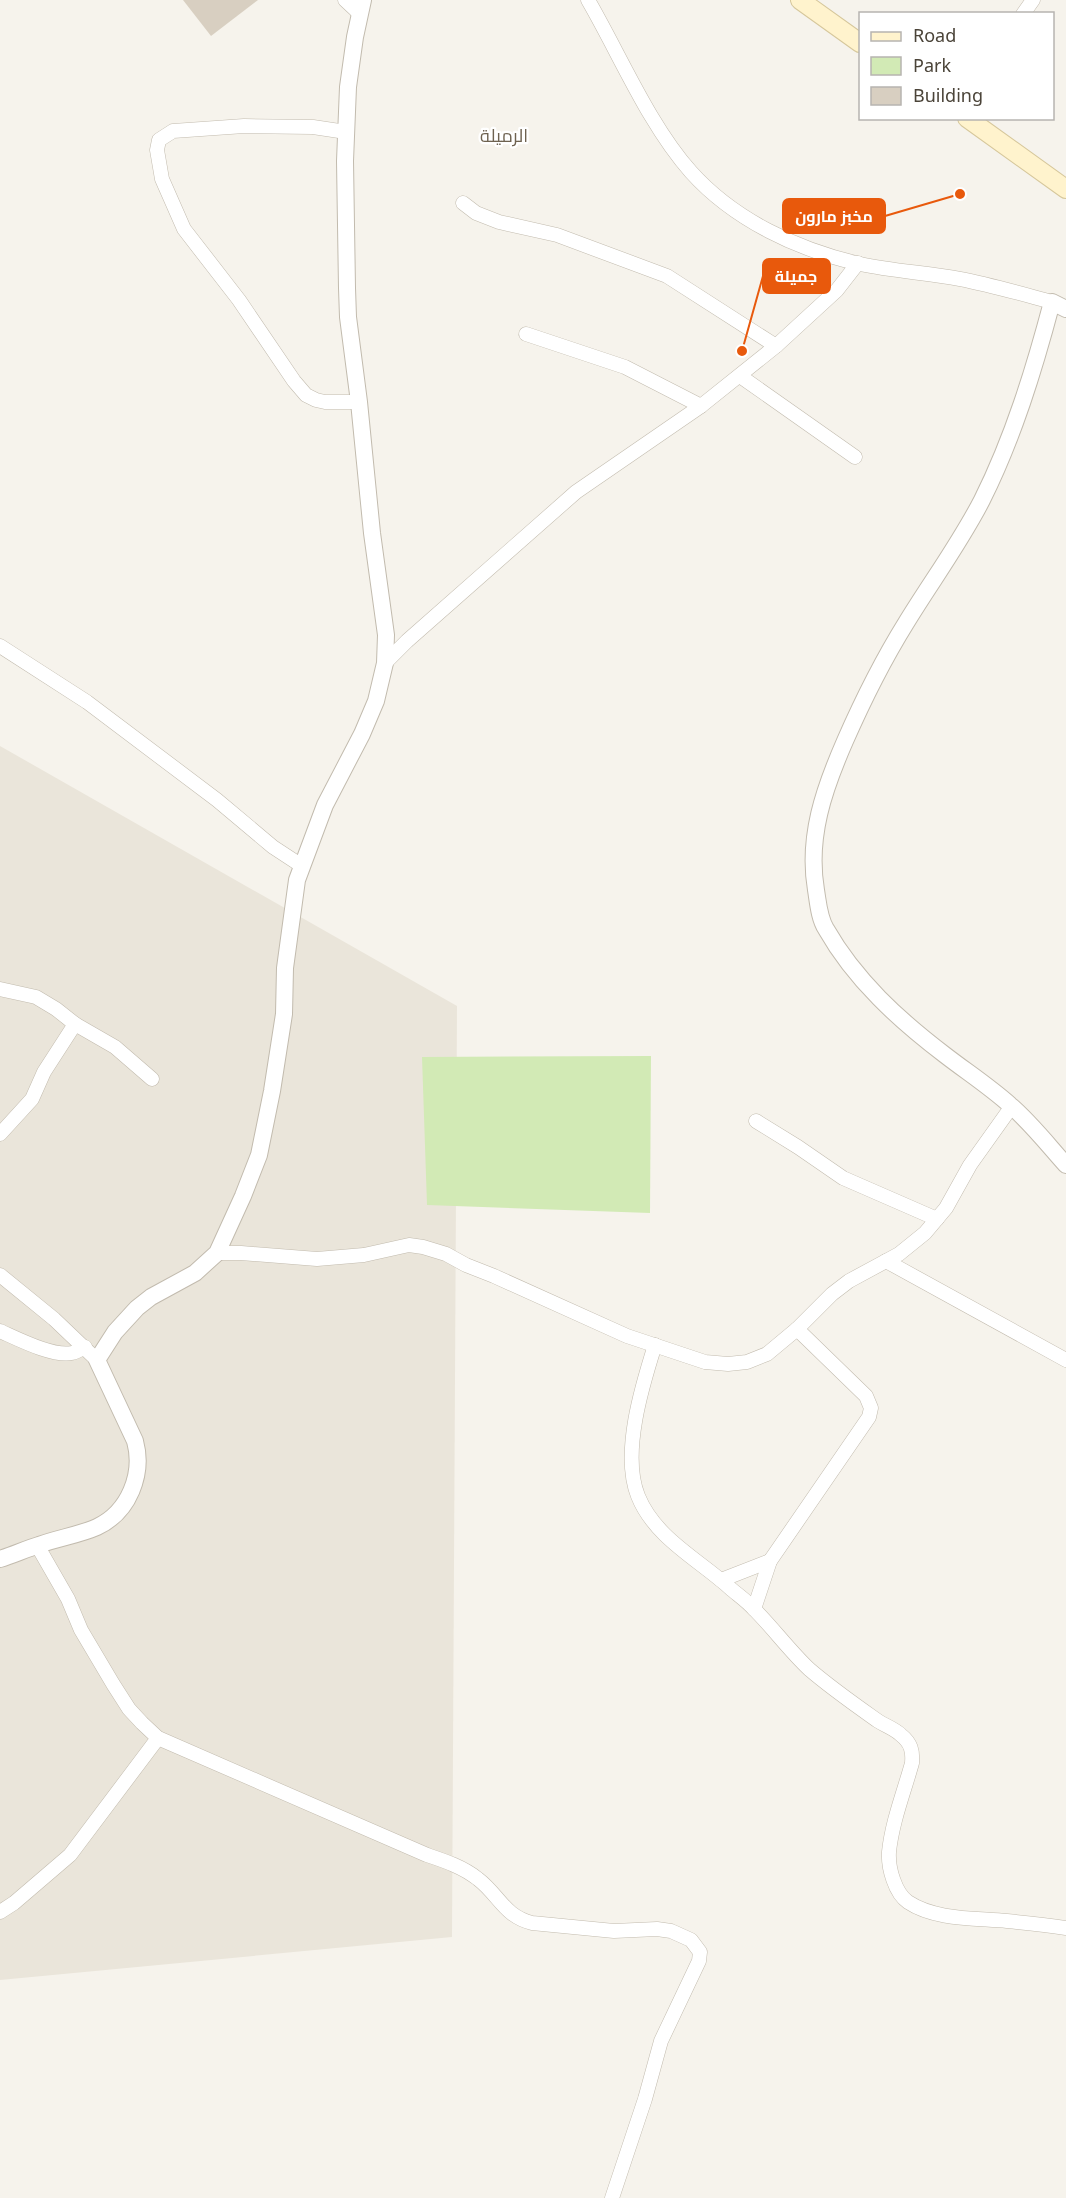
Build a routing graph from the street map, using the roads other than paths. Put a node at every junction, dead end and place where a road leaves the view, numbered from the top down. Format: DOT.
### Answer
graph roads {
  1 [pos="345,0"];
  2 [pos="588,0"];
  3 [pos="800,0"];
  4 [pos="361,7"];
  5 [pos="859,42"];
  6 [pos="970,120"];
  7 [pos="346,132"];
  8 [pos="1066,189"];
  9 [pos="463,203"];
  10 [pos="858,263"];
  11 [pos="1059,306"];
  12 [pos="526,334"];
  13 [pos="776,346"];
  14 [pos="740,376"];
  15 [pos="359,402"];
  16 [pos="701,406"];
  17 [pos="855,457"];
  18 [pos="0,646"];
  19 [pos="385,663"];
  20 [pos="302,866"];
  21 [pos="0,989"];
  22 [pos="75,1024"];
  23 [pos="152,1079"];
  24 [pos="1012,1106"];
  25 [pos="756,1121"];
  26 [pos="0,1134"];
  27 [pos="1066,1165"];
  28 [pos="937,1219"];
  29 [pos="217,1253"];
  30 [pos="886,1261"];
  31 [pos="0,1275"];
  32 [pos="797,1329"];
  33 [pos="0,1331"];
  34 [pos="655,1345"];
  35 [pos="85,1347"];
  36 [pos="97,1360"];
  37 [pos="1066,1360"];
  38 [pos="37,1545"];
  39 [pos="0,1559"];
  40 [pos="770,1561"];
  41 [pos="721,1580"];
  42 [pos="754,1609"];
  43 [pos="158,1738"];
  44 [pos="0,1912"];
  45 [pos="1066,1929"];
  46 [pos="612,2198"];
  1 -- 4 [label="street"];
  2 -- 10 [label="street"];
  3 -- 5 [label="main road"];
  4 -- 7 [label="street"];
  6 -- 8 [label="main road"];
  7 -- 15 [label="street"];
  7 -- 15 [label="street"];
  9 -- 13 [label="street"];
  10 -- 11 [label="street"];
  10 -- 13 [label="street"];
  11 -- 24 [label="street"];
  12 -- 16 [label="street"];
  13 -- 14 [label="street"];
  14 -- 16 [label="street"];
  14 -- 17 [label="street"];
  15 -- 19 [label="street"];
  16 -- 19 [label="street"];
  18 -- 20 [label="street"];
  19 -- 20 [label="street"];
  20 -- 29 [label="street"];
  21 -- 22 [label="street"];
  22 -- 23 [label="street"];
  22 -- 26 [label="street"];
  24 -- 27 [label="street"];
  24 -- 28 [label="street"];
  25 -- 28 [label="street"];
  28 -- 30 [label="street"];
  29 -- 34 [label="street"];
  29 -- 36 [label="street"];
  30 -- 32 [label="street"];
  30 -- 37 [label="street"];
  31 -- 35 [label="street"];
  32 -- 34 [label="street"];
  32 -- 40 [label="street"];
  33 -- 35 [label="street"];
  34 -- 41 [label="street"];
  35 -- 36 [label="street"];
  36 -- 38 [label="street"];
  38 -- 39 [label="street"];
  38 -- 43 [label="street"];
  40 -- 41 [label="street"];
  40 -- 42 [label="street"];
  41 -- 42 [label="street"];
  42 -- 45 [label="street"];
  43 -- 44 [label="street"];
  43 -- 46 [label="street"];
}
